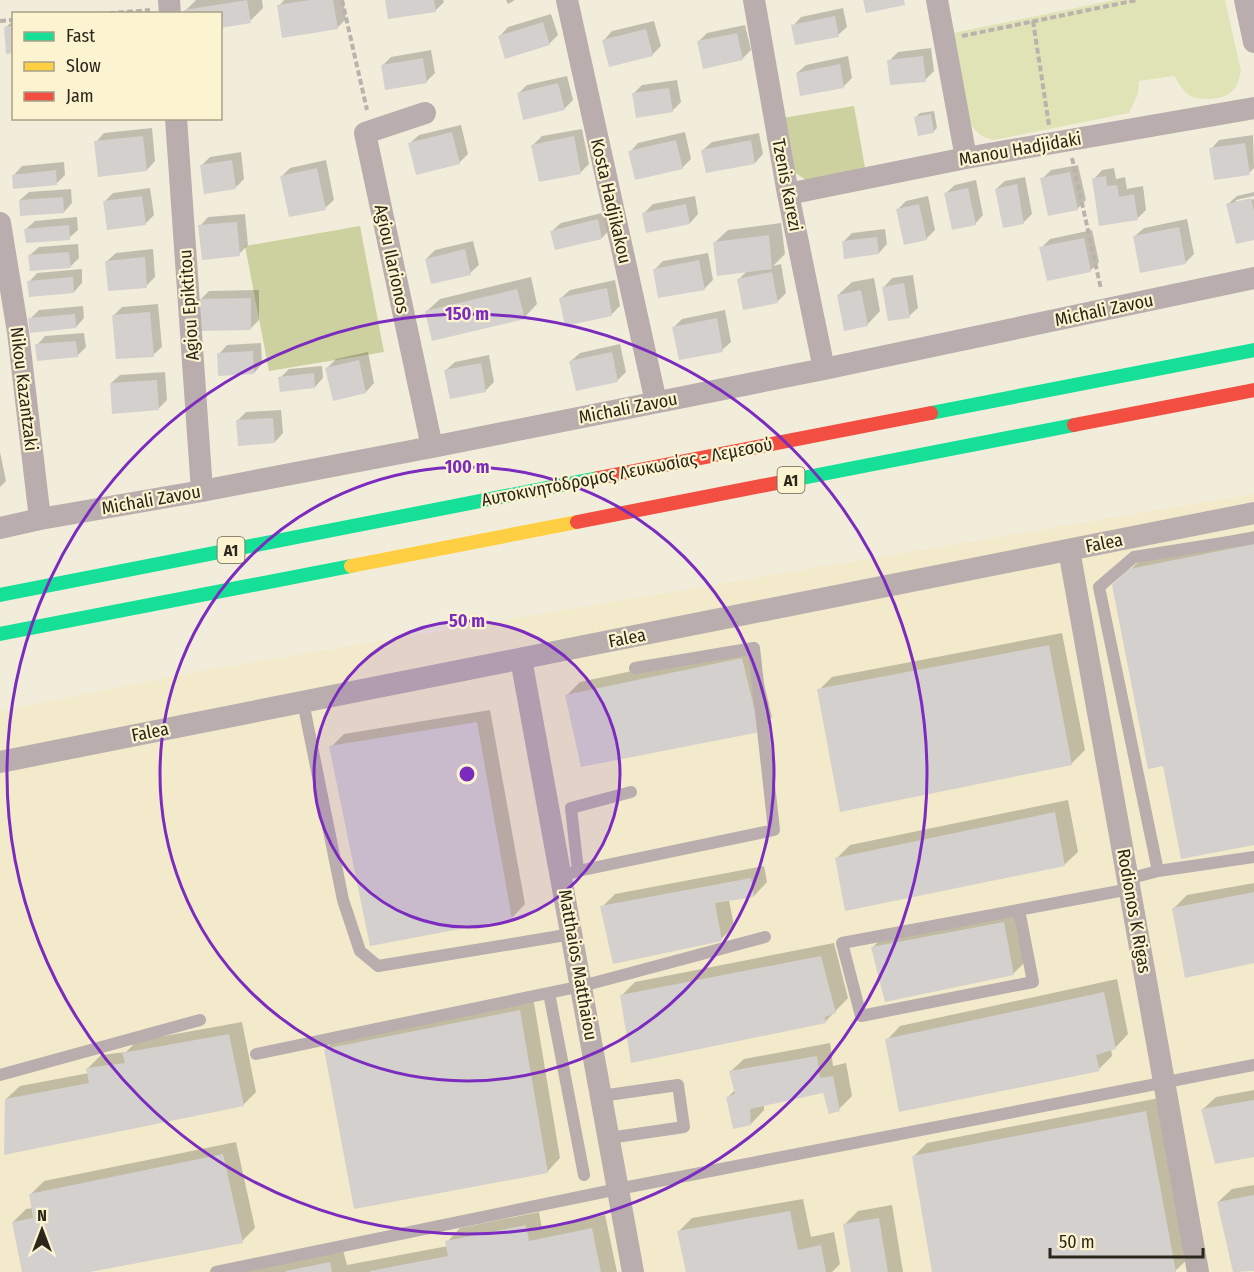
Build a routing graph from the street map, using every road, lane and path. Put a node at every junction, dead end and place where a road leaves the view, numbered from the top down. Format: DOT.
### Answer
graph roads {
  1 [pos="342,0"];
  2 [pos="567,0"];
  3 [pos="754,0"];
  4 [pos="937,0"];
  5 [pos="1101,0"];
  6 [pos="1137,0"];
  7 [pos="1245,0"];
  8 [pos="169,7"];
  9 [pos="1103,7"];
  10 [pos="120,12"];
  11 [pos="1033,21"];
  12 [pos="944,39"];
  13 [pos="1254,42"];
  14 [pos="1254,108"];
  15 [pos="425,113"];
  16 [pos="176,120"];
  17 [pos="372,131"];
  18 [pos="1060,142"];
  19 [pos="966,158"];
  20 [pos="788,194"];
  21 [pos="0,223"];
  22 [pos="1254,278"];
  23 [pos="1106,309"];
  24 [pos="1254,350"];
  25 [pos="824,369"];
  26 [pos="1254,390"];
  27 [pos="656,402"];
  28 [pos="432,447"];
  29 [pos="202,491"];
  30 [pos="1254,513"];
  31 [pos="40,519"];
  32 [pos="0,528"];
  33 [pos="1254,538"];
  34 [pos="1069,550"];
  35 [pos="328,571"];
  36 [pos="0,595"];
  37 [pos="0,634"];
  38 [pos="35,641"];
  39 [pos="521,659"];
  40 [pos="635,668"];
  41 [pos="303,702"];
  42 [pos="0,762"];
  43 [pos="631,792"];
  44 [pos="1254,857"];
  45 [pos="1158,871"];
  46 [pos="570,873"];
  47 [pos="1129,884"];
  48 [pos="1019,910"];
  49 [pos="572,934"];
  50 [pos="765,937"];
  51 [pos="582,986"];
  52 [pos="549,993"];
  53 [pos="201,1020"];
  54 [pos="256,1054"];
  55 [pos="1254,1065"];
  56 [pos="0,1075"];
  57 [pos="1164,1081"];
  58 [pos="602,1096"];
  59 [pos="609,1138"];
  60 [pos="584,1175"];
  61 [pos="618,1189"];
  62 [pos="216,1272"];
  63 [pos="633,1272"];
  64 [pos="1198,1272"];
  1 -- 17 [label="path"];
  2 -- 27 [label="street, Kosta Hadjikakou"];
  3 -- 20 [label="street, Tzenis Karezi"];
  4 -- 12 [label="street"];
  5 -- 9 [label="path"];
  6 -- 9 [label="path"];
  7 -- 13 [label="street"];
  8 -- 10 [label="path"];
  9 -- 11 [label="path"];
  11 -- 12 [label="path"];
  11 -- 18 [label="path"];
  12 -- 19 [label="street"];
  14 -- 18 [label="street, Manou Hadjidaki"];
  15 -- 17 [label="street"];
  16 -- 29 [label="street, Agiou Epiktitou"];
  17 -- 28 [label="street, Agiou Ilarionos"];
  18 -- 19 [label="street, Manou Hadjidaki"];
  18 -- 23 [label="path"];
  19 -- 20 [label="street, Manou Hadjidaki"];
  20 -- 25 [label="street, Tzenis Karezi"];
  21 -- 31 [label="street, Nikou Kazantzaki"];
  22 -- 23 [label="street, Michali Zavou"];
  23 -- 25 [label="street, Michali Zavou"];
  24 -- 36 [label="highway, Αυτοκινητόδρομος Λευκωσίας - Λεμεσού / A1"];
  25 -- 27 [label="street, Michali Zavou"];
  26 -- 35 [label="highway, A1"];
  27 -- 28 [label="street, Michali Zavou"];
  28 -- 29 [label="street, Michali Zavou"];
  29 -- 31 [label="street, Michali Zavou"];
  30 -- 34 [label="street, Falea"];
  31 -- 32 [label="street, Michali Zavou"];
  33 -- 45 [label="lane"];
  34 -- 39 [label="street, Falea"];
  34 -- 47 [label="street, Rodionos K Rigas"];
  35 -- 37 [label="highway, A1"];
  35 -- 38 [label="highway"];
  39 -- 41 [label="street, Falea"];
  39 -- 46 [label="street, Matthaios Matthaiou"];
  40 -- 46 [label="lane"];
  41 -- 42 [label="street, Falea"];
  41 -- 49 [label="lane"];
  43 -- 46 [label="lane"];
  44 -- 45 [label="lane"];
  45 -- 47 [label="lane"];
  46 -- 49 [label="street, Matthaios Matthaiou"];
  47 -- 48 [label="lane"];
  47 -- 57 [label="street, Rodionos K Rigas"];
  48 -- 48 [label="lane"];
  49 -- 51 [label="street, Matthaios Matthaiou"];
  50 -- 51 [label="lane"];
  51 -- 52 [label="lane"];
  51 -- 58 [label="street, Matthaios Matthaiou"];
  52 -- 54 [label="lane"];
  52 -- 60 [label="lane"];
  53 -- 56 [label="lane"];
  55 -- 57 [label="lane"];
  57 -- 61 [label="lane"];
  57 -- 64 [label="street, Rodionos K Rigas"];
  58 -- 59 [label="street, Matthaios Matthaiou"];
  58 -- 59 [label="lane"];
  59 -- 61 [label="street, Matthaios Matthaiou"];
  61 -- 62 [label="lane"];
  61 -- 63 [label="street, Matthaios Matthaiou"];
}
